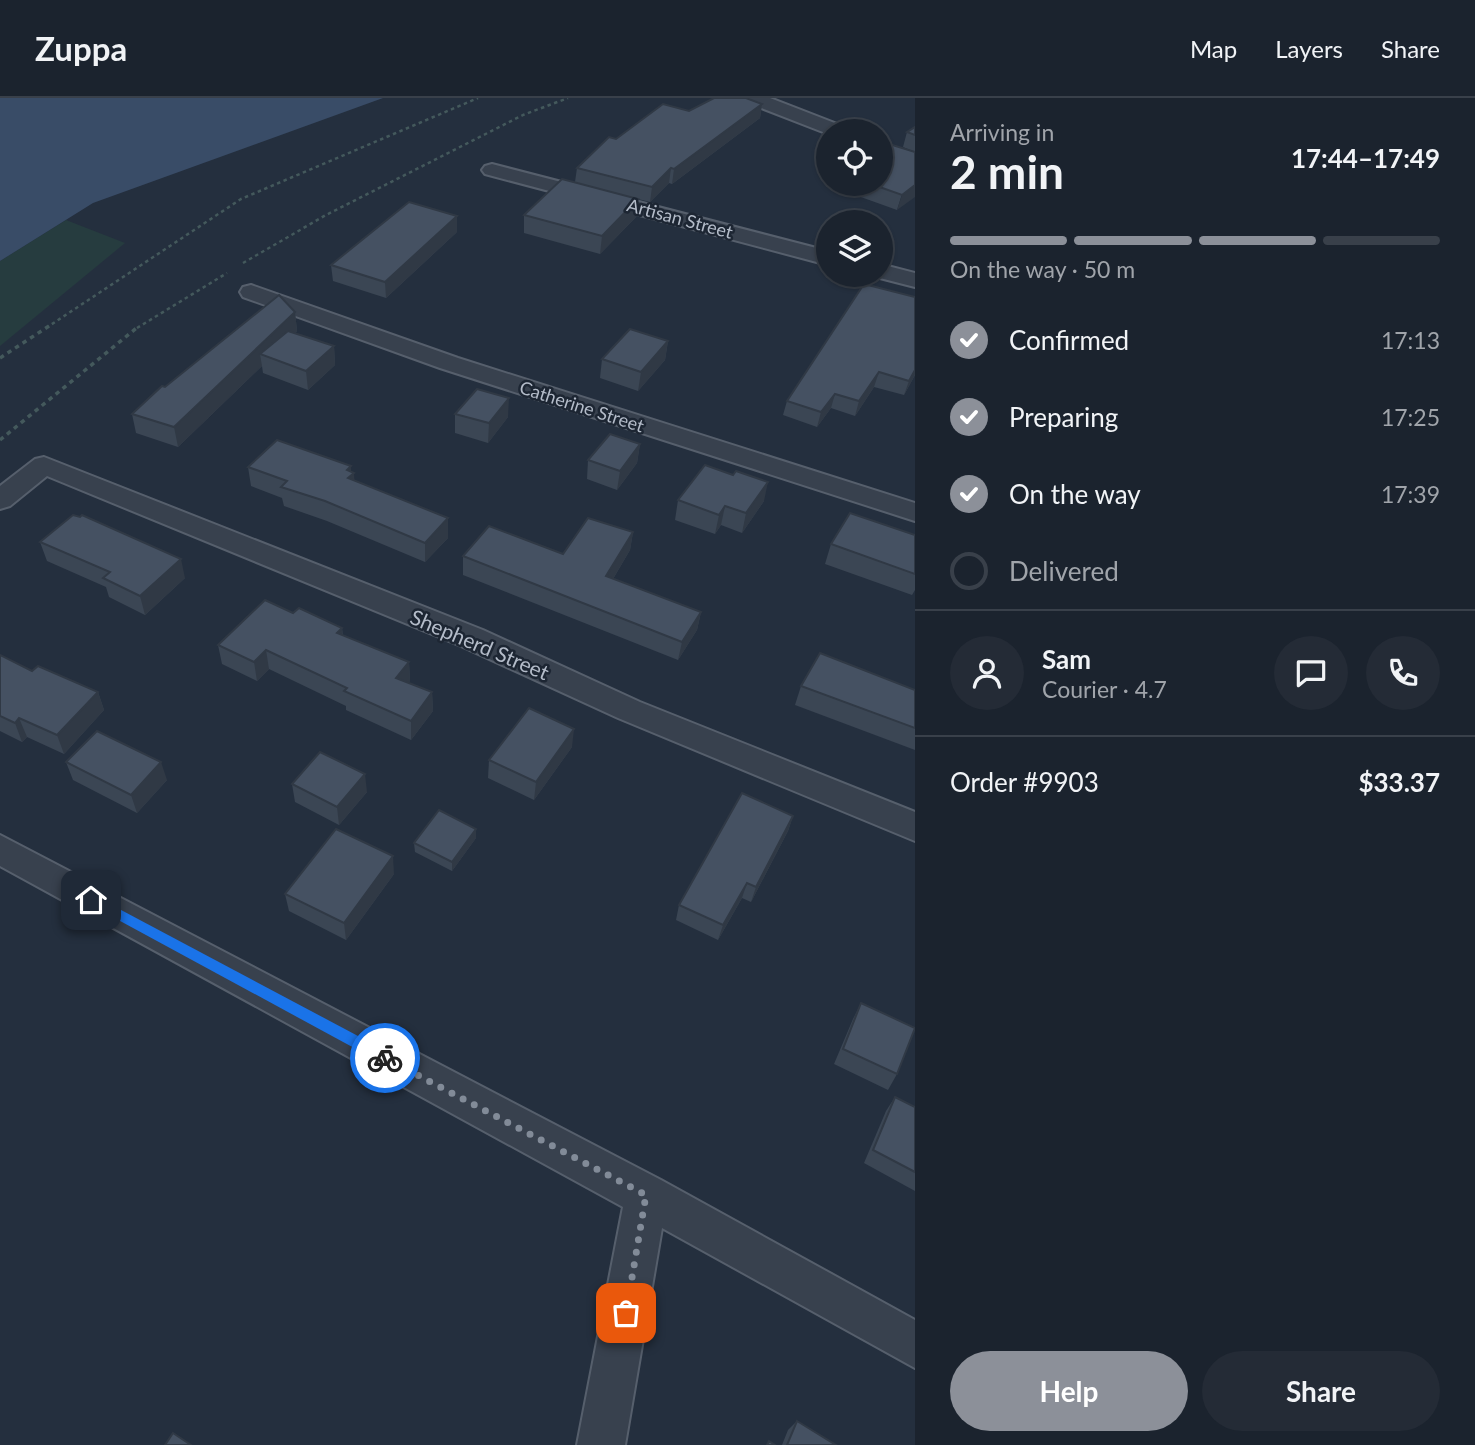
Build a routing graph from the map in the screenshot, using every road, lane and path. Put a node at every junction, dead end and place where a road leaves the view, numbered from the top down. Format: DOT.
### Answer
graph roads {
  1 [pos="478,98"];
  2 [pos="568,98"];
  3 [pos="753,98"];
  4 [pos="816,122"];
  5 [pos="492,170"];
  6 [pos="816,255"];
  7 [pos="238,267"];
  8 [pos="227,273"];
  9 [pos="893,274"];
  10 [pos="915,280"];
  11 [pos="251,292"];
  12 [pos="0,358"];
  13 [pos="0,440"];
  14 [pos="0,500"];
  15 [pos="915,512"];
  16 [pos="915,827"];
  17 [pos="0,849"];
  18 [pos="646,1195"];
  19 [pos="915,1345"];
  20 [pos="601,1445"];
  1 -- 12 [label="path"];
  2 -- 7 [label="path"];
  3 -- 4 [label="street"];
  5 -- 6 [label="street, Artisan Street"];
  8 -- 13 [label="path"];
  9 -- 10 [label="street"];
  11 -- 15 [label="street, Catherine Street"];
  14 -- 16 [label="street, Shepherd Street"];
  17 -- 18 [label="street"];
  18 -- 19 [label="street"];
  18 -- 20 [label="street"];
}
